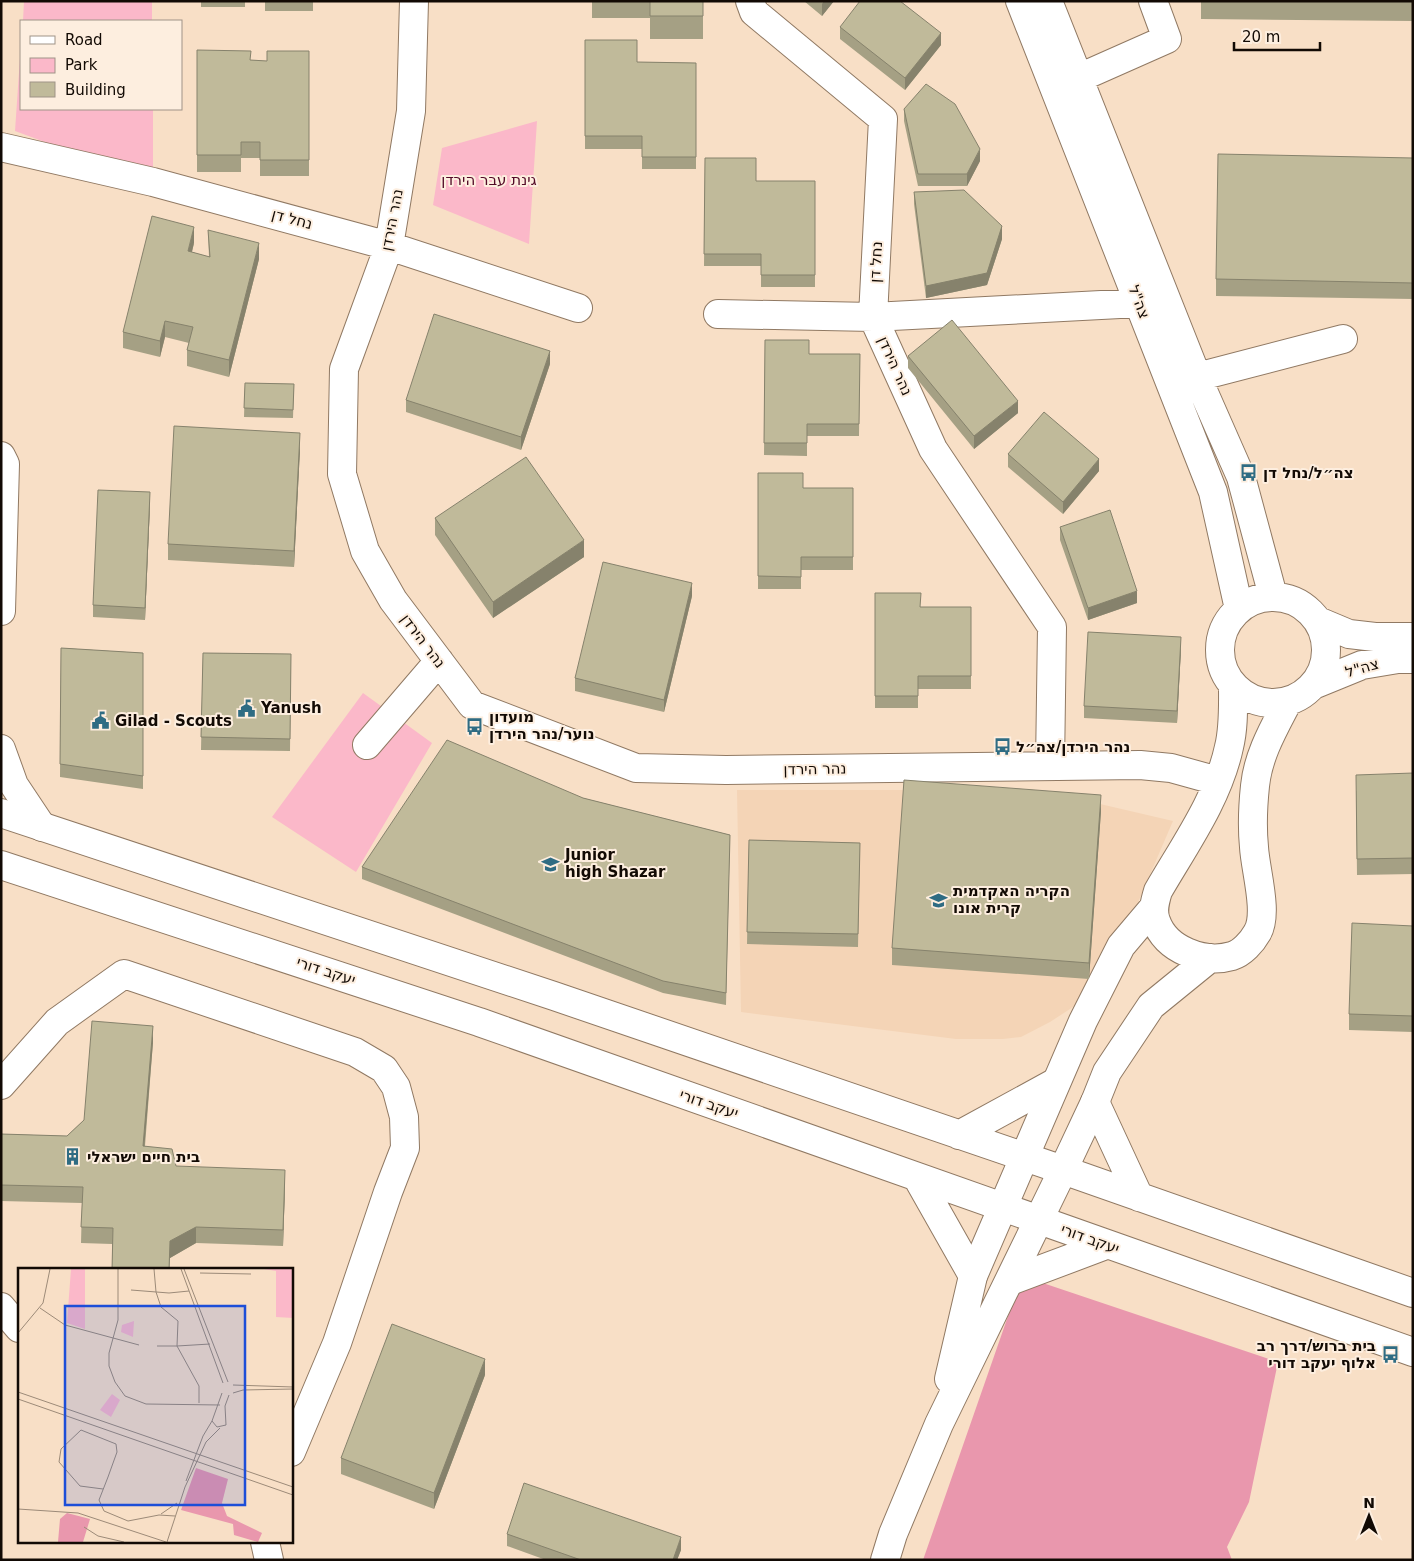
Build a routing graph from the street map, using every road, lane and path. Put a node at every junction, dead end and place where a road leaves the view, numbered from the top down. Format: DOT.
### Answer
graph roads {
  1 [pos="414,1"];
  2 [pos="750,1"];
  3 [pos="1020,1"];
  4 [pos="1048,1"];
  5 [pos="1153,1"];
  6 [pos="1079,78"];
  7 [pos="1,147"];
  8 [pos="389,246"];
  9 [pos="1139,303"];
  10 [pos="578,308"];
  11 [pos="718,314"];
  12 [pos="873,317"];
  13 [pos="1343,339"];
  14 [pos="1197,378"];
  15 [pos="1,456"];
  16 [pos="1273,596"];
  17 [pos="1239,609"];
  18 [pos="1,611"];
  19 [pos="1318,621"];
  20 [pos="1413,637"];
  21 [pos="1413,659"];
  22 [pos="439,661"];
  23 [pos="1233,685"];
  24 [pos="1313,685"];
  25 [pos="1288,701"];
  26 [pos="367,745"];
  27 [pos="1,749"];
  28 [pos="1050,766"];
  29 [pos="1218,781"];
  30 [pos="1,813"];
  31 [pos="42,827"];
  32 [pos="1,865"];
  33 [pos="1154,907"];
  34 [pos="1210,958"];
  35 [pos="1056,1082"];
  36 [pos="1,1085"];
  37 [pos="1095,1102"];
  38 [pos="960,1135"];
  39 [pos="1024,1157"];
  40 [pos="1064,1170"];
  41 [pos="917,1177"];
  42 [pos="1139,1197"];
  43 [pos="1003,1208"];
  44 [pos="1039,1221"];
  45 [pos="1106,1245"];
  46 [pos="973,1276"];
  47 [pos="1010,1281"];
  48 [pos="1413,1293"];
  49 [pos="1,1307"];
  50 [pos="18,1327"];
  51 [pos="1413,1352"];
  52 [pos="939,1424"];
  53 [pos="293,1441"];
  54 [pos="266,1544"];
  55 [pos="889,1547"];
  56 [pos="269,1560"];
  57 [pos="868,1560"];
  1 -- 8 [label="street, נהר הירדן"];
  2 -- 12 [label="street, נחל דן"];
  3 -- 9 [label="street, צה\"ל"];
  4 -- 6 [label="street, צה\"ל"];
  5 -- 6 [label="street"];
  6 -- 14 [label="street, צה\"ל"];
  7 -- 8 [label="street, נחל דן"];
  8 -- 10 [label="street, נחל דן"];
  8 -- 22 [label="street, נהר הירדן"];
  9 -- 12 [label="street"];
  9 -- 17 [label="street, צה\"ל"];
  11 -- 12 [label="street"];
  12 -- 28 [label="street, נהר הירדן"];
  13 -- 14 [label="street"];
  14 -- 16 [label="street, צה\"ל"];
  15 -- 18 [label="street"];
  16 -- 17 [label="street"];
  16 -- 19 [label="street"];
  17 -- 23 [label="street"];
  19 -- 20 [label="street, צה\"ל"];
  19 -- 24 [label="street"];
  21 -- 24 [label="street, צה\"ל"];
  22 -- 26 [label="street"];
  22 -- 28 [label="street, נהר הירדן"];
  23 -- 25 [label="street"];
  23 -- 29 [label="street"];
  24 -- 25 [label="street"];
  25 -- 34 [label="street"];
  27 -- 31 [label="street"];
  28 -- 29 [label="street, נהר הירדן"];
  29 -- 33 [label="street"];
  30 -- 31 [label="street"];
  31 -- 38 [label="street"];
  32 -- 41 [label="street, יעקב דורי"];
  33 -- 34 [label="street"];
  33 -- 35 [label="street"];
  34 -- 37 [label="street"];
  35 -- 38 [label="street"];
  35 -- 39 [label="street"];
  36 -- 53 [label="street"];
  37 -- 40 [label="street"];
  37 -- 42 [label="street"];
  38 -- 39 [label="street"];
  39 -- 40 [label="street"];
  39 -- 43 [label="street"];
  40 -- 42 [label="street"];
  40 -- 44 [label="street"];
  41 -- 43 [label="street, יעקב דורי"];
  41 -- 46 [label="street"];
  42 -- 48 [label="street"];
  43 -- 44 [label="street, יעקב דורי"];
  43 -- 46 [label="street"];
  44 -- 45 [label="street, יעקב דורי"];
  44 -- 47 [label="street"];
  45 -- 47 [label="street"];
  45 -- 51 [label="street, יעקב דורי"];
  46 -- 52 [label="street"];
  47 -- 52 [label="street"];
  49 -- 50 [label="street"];
  52 -- 55 [label="street"];
  54 -- 56 [label="street"];
  55 -- 57 [label="street"];
}
